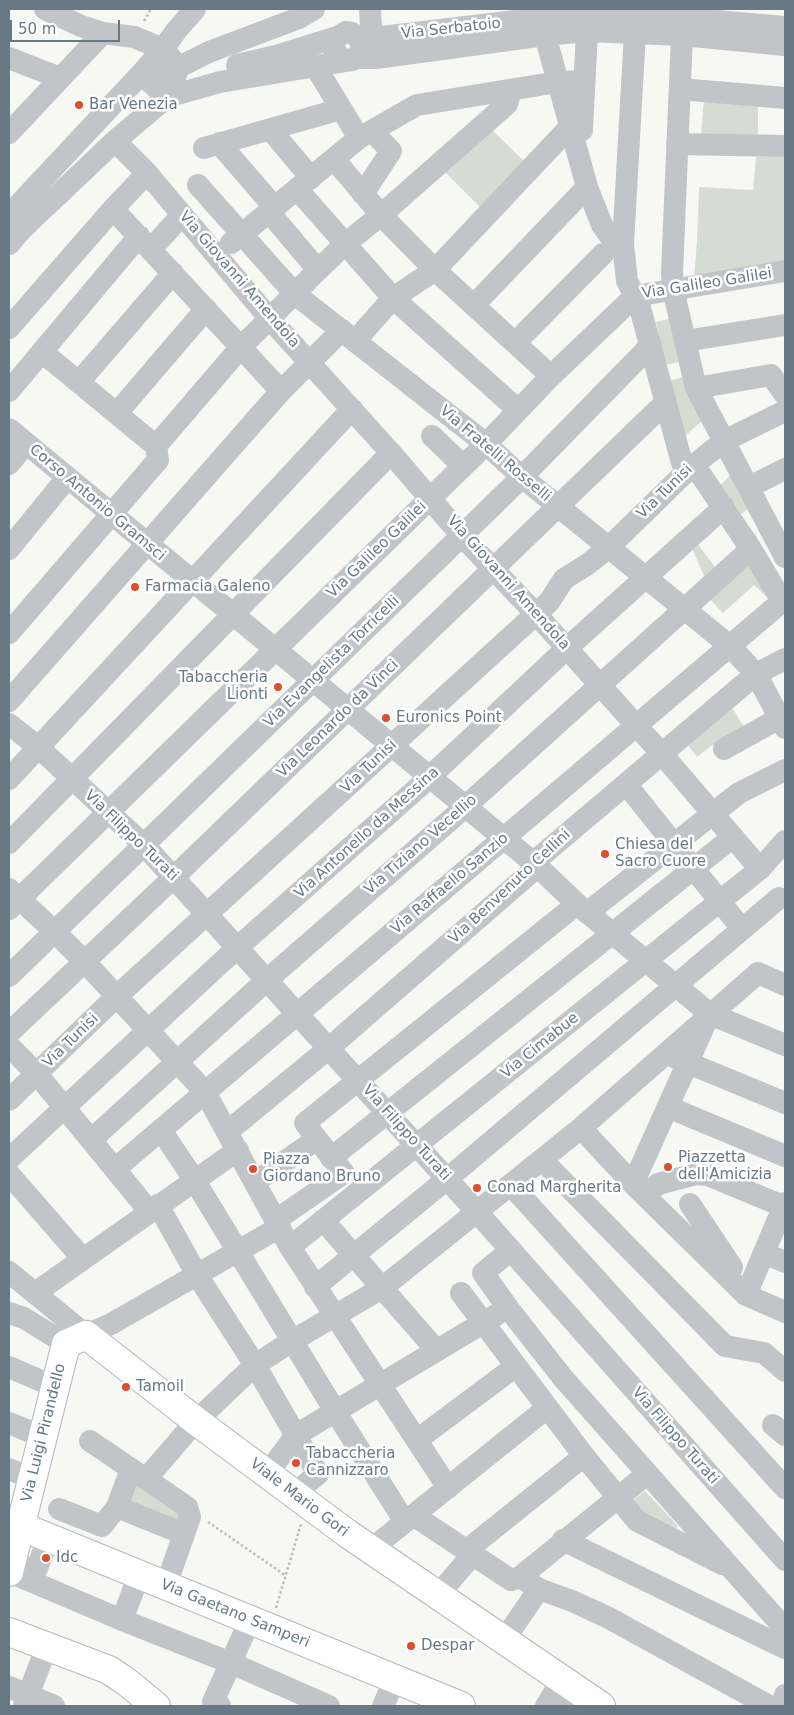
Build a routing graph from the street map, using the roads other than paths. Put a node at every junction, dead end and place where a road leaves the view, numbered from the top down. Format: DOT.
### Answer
graph roads {
  1 [pos="45,9"];
  2 [pos="195,9"];
  3 [pos="360,9"];
  4 [pos="370,9"];
  5 [pos="313,10"];
  6 [pos="634,24"];
  7 [pos="785,26"];
  8 [pos="587,31"];
  9 [pos="103,33"];
  10 [pos="545,34"];
  11 [pos="682,35"];
  12 [pos="352,44"];
  13 [pos="785,45"];
  14 [pos="164,49"];
  15 [pos="9,58"];
  16 [pos="315,66"];
  17 [pos="179,67"];
  18 [pos="212,73"];
  19 [pos="141,74"];
  20 [pos="60,78"];
  21 [pos="584,81"];
  22 [pos="558,82"];
  23 [pos="680,89"];
  24 [pos="511,90"];
  25 [pos="167,97"];
  26 [pos="785,98"];
  27 [pos="341,109"];
  28 [pos="576,120"];
  29 [pos="13,121"];
  30 [pos="270,129"];
  31 [pos="366,135"];
  32 [pos="115,141"];
  33 [pos="677,144"];
  34 [pos="785,146"];
  35 [pos="334,159"];
  36 [pos="147,173"];
  37 [pos="304,184"];
  38 [pos="198,185"];
  39 [pos="587,187"];
  40 [pos="363,194"];
  41 [pos="113,208"];
  42 [pos="272,210"];
  43 [pos="9,215"];
  44 [pos="182,215"];
  45 [pos="381,215"];
  46 [pos="242,235"];
  47 [pos="145,243"];
  48 [pos="9,244"];
  49 [pos="345,244"];
  50 [pos="613,249"];
  51 [pos="217,255"];
  52 [pos="318,270"];
  53 [pos="435,270"];
  54 [pos="785,271"];
  55 [pos="173,273"];
  56 [pos="672,289"];
  57 [pos="295,294"];
  58 [pos="634,296"];
  59 [pos="393,298"];
  60 [pos="474,305"];
  61 [pos="206,309"];
  62 [pos="270,319"];
  63 [pos="785,325"];
  64 [pos="9,328"];
  65 [pos="348,336"];
  66 [pos="685,341"];
  67 [pos="515,343"];
  68 [pos="651,346"];
  69 [pos="241,347"];
  70 [pos="42,352"];
  71 [pos="309,362"];
  72 [pos="551,376"];
  73 [pos="79,382"];
  74 [pos="696,388"];
  75 [pos="9,391"];
  76 [pos="281,391"];
  77 [pos="785,395"];
  78 [pos="666,402"];
  79 [pos="352,409"];
  80 [pos="518,410"];
  81 [pos="785,411"];
  82 [pos="117,413"];
  83 [pos="9,429"];
  84 [pos="432,436"];
  85 [pos="724,441"];
  86 [pos="486,444"];
  87 [pos="156,446"];
  88 [pos="15,451"];
  89 [pos="391,453"];
  90 [pos="463,466"];
  91 [pos="690,468"];
  92 [pos="785,469"];
  93 [pos="522,477"];
  94 [pos="63,483"];
  95 [pos="748,487"];
  96 [pos="431,498"];
  97 [pos="558,506"];
  98 [pos="724,507"];
  99 [pos="106,519"];
  100 [pos="780,532"];
  101 [pos="462,536"];
  102 [pos="608,548"];
  103 [pos="9,549"];
  104 [pos="143,549"];
  105 [pos="751,549"];
  106 [pos="785,557"];
  107 [pos="493,569"];
  108 [pos="645,577"];
  109 [pos="188,586"];
  110 [pos="784,600"];
  111 [pos="685,608"];
  112 [pos="536,614"];
  113 [pos="228,619"];
  114 [pos="9,633"];
  115 [pos="730,646"];
  116 [pos="567,648"];
  117 [pos="271,653"];
  118 [pos="785,659"];
  119 [pos="756,674"];
  120 [pos="308,685"];
  121 [pos="600,685"];
  122 [pos="9,701"];
  123 [pos="344,713"];
  124 [pos="784,721"];
  125 [pos="9,724"];
  126 [pos="637,725"];
  127 [pos="38,747"];
  128 [pos="724,749"];
  129 [pos="388,750"];
  130 [pos="662,754"];
  131 [pos="785,770"];
  132 [pos="9,779"];
  133 [pos="72,779"];
  134 [pos="426,781"];
  135 [pos="626,784"];
  136 [pos="461,810"];
  137 [pos="108,812"];
  138 [pos="714,814"];
  139 [pos="734,837"];
  140 [pos="785,841"];
  141 [pos="499,842"];
  142 [pos="9,843"];
  143 [pos="144,845"];
  144 [pos="674,845"];
  145 [pos="693,868"];
  146 [pos="532,869"];
  147 [pos="760,869"];
  148 [pos="174,877"];
  149 [pos="779,898"];
  150 [pos="12,899"];
  151 [pos="720,901"];
  152 [pos="582,909"];
  153 [pos="208,915"];
  154 [pos="742,929"];
  155 [pos="54,931"];
  156 [pos="612,933"];
  157 [pos="238,948"];
  158 [pos="646,961"];
  159 [pos="85,962"];
  160 [pos="9,976"];
  161 [pos="267,980"];
  162 [pos="785,985"];
  163 [pos="676,986"];
  164 [pos="117,996"];
  165 [pos="298,1014"];
  166 [pos="710,1014"];
  167 [pos="148,1030"];
  168 [pos="9,1033"];
  169 [pos="785,1045"];
  170 [pos="9,1046"];
  171 [pos="329,1048"];
  172 [pos="666,1054"];
  173 [pos="178,1062"];
  174 [pos="688,1063"];
  175 [pos="37,1074"];
  176 [pos="358,1081"];
  177 [pos="206,1092"];
  178 [pos="9,1100"];
  179 [pos="785,1103"];
  180 [pos="64,1108"];
  181 [pos="668,1108"];
  182 [pos="388,1113"];
  183 [pos="581,1128"];
  184 [pos="161,1130"];
  185 [pos="311,1131"];
  186 [pos="91,1140"];
  187 [pos="233,1140"];
  188 [pos="417,1145"];
  189 [pos="785,1156"];
  190 [pos="332,1158"];
  191 [pos="9,1159"];
  192 [pos="542,1160"];
  193 [pos="115,1169"];
  194 [pos="9,1174"];
  195 [pos="264,1176"];
  196 [pos="447,1179"];
  197 [pos="195,1181"];
  198 [pos="511,1185"];
  199 [pos="639,1189"];
  200 [pos="690,1204"];
  201 [pos="785,1206"];
  202 [pos="154,1208"];
  203 [pos="477,1212"];
  204 [pos="323,1220"];
  205 [pos="282,1227"];
  206 [pos="511,1250"];
  207 [pos="238,1252"];
  208 [pos="764,1253"];
  209 [pos="354,1256"];
  210 [pos="83,1259"];
  211 [pos="785,1262"];
  212 [pos="9,1272"];
  213 [pos="197,1275"];
  214 [pos="316,1286"];
  215 [pos="382,1288"];
  216 [pos="461,1292"];
  217 [pos="35,1293"];
  218 [pos="746,1295"];
  219 [pos="508,1308"];
  220 [pos="785,1312"];
  221 [pos="9,1313"];
  222 [pos="335,1316"];
  223 [pos="483,1323"];
  224 [pos="76,1339"];
  225 [pos="292,1340"];
  226 [pos="437,1351"];
  227 [pos="255,1365"];
  228 [pos="516,1366"];
  229 [pos="9,1367"];
  230 [pos="785,1371"];
  231 [pos="380,1384"];
  232 [pos="55,1387"];
  233 [pos="547,1408"];
  234 [pos="335,1412"];
  235 [pos="196,1421"];
  236 [pos="9,1423"];
  237 [pos="296,1434"];
  238 [pos="43,1437"];
  239 [pos="417,1440"];
  240 [pos="90,1441"];
  241 [pos="584,1456"];
  242 [pos="20,1474"];
  243 [pos="139,1474"];
  244 [pos="267,1474"];
  245 [pos="648,1474"];
  246 [pos="448,1488"];
  247 [pos="785,1488"];
  248 [pos="294,1494"];
  249 [pos="617,1497"];
  250 [pos="116,1507"];
  251 [pos="59,1509"];
  252 [pos="409,1518"];
  253 [pos="14,1524"];
  254 [pos="184,1534"];
  255 [pos="48,1539"];
  256 [pos="563,1540"];
  257 [pos="370,1550"];
  258 [pos="470,1552"];
  259 [pos="785,1560"];
  260 [pos="10,1568"];
  261 [pos="733,1570"];
  262 [pos="139,1575"];
  263 [pos="520,1577"];
  264 [pos="166,1585"];
  265 [pos="539,1589"];
  266 [pos="438,1595"];
  267 [pos="122,1620"];
  268 [pos="260,1624"];
  269 [pos="785,1628"];
  270 [pos="9,1632"];
  271 [pos="504,1640"];
  272 [pos="48,1646"];
  273 [pos="785,1648"];
  274 [pos="231,1663"];
  275 [pos="395,1679"];
  276 [pos="785,1695"];
  277 [pos="20,1696"];
  278 [pos="558,1696"];
  279 [pos="216,1704"];
  280 [pos="54,1706"];
  281 [pos="156,1706"];
  282 [pos="328,1706"];
  283 [pos="383,1706"];
  284 [pos="462,1706"];
  285 [pos="601,1706"];
  286 [pos="769,1706"];
  287 [pos="782,1706"];
  1 -- 9 [label="street"];
  2 -- 14 [label="street"];
  3 -- 12 [label="street"];
  4 -- 12 [label="street"];
  5 -- 18 [label="street, Via Serbatoio"];
  6 -- 7 [label="street, Via Serbatoio"];
  6 -- 8 [label="street, Via Serbatoio"];
  6 -- 11 [label="street, Via Serbatoio"];
  6 -- 12 [label="street, Via Serbatoio"];
  6 -- 50 [label="street"];
  8 -- 10 [label="street, Via Serbatoio"];
  8 -- 21 [label="street"];
  9 -- 14 [label="street"];
  9 -- 20 [label="street"];
  10 -- 12 [label="street, Via Serbatoio"];
  10 -- 22 [label="street"];
  11 -- 13 [label="street, Via Serbatoio"];
  11 -- 23 [label="street"];
  12 -- 16 [label="street, Via Serbatoio"];
  12 -- 18 [label="street, Via Serbatoio"];
  14 -- 17 [label="street"];
  14 -- 19 [label="street"];
  15 -- 20 [label="street"];
  16 -- 18 [label="street, Via Serbatoio"];
  16 -- 27 [label="street"];
  17 -- 18 [label="street"];
  17 -- 18 [label="street, Via Serbatoio"];
  17 -- 19 [label="street, Via Serbatoio"];
  17 -- 25 [label="street"];
  18 -- 25 [label="street, Via Serbatoio"];
  19 -- 25 [label="street"];
  19 -- 43 [label="street"];
  20 -- 29 [label="street"];
  21 -- 22 [label="street"];
  21 -- 28 [label="street"];
  22 -- 24 [label="street"];
  22 -- 28 [label="street"];
  23 -- 26 [label="street"];
  23 -- 33 [label="street"];
  24 -- 31 [label="street"];
  24 -- 45 [label="street"];
  25 -- 32 [label="street"];
  27 -- 30 [label="street"];
  27 -- 31 [label="street"];
  28 -- 39 [label="street"];
  28 -- 53 [label="street"];
  30 -- 37 [label="street"];
  30 -- 42 [label="street"];
  31 -- 35 [label="street"];
  31 -- 40 [label="street"];
  32 -- 36 [label="street, Via Giovanni Amendola"];
  32 -- 48 [label="street"];
  33 -- 34 [label="street"];
  33 -- 56 [label="street"];
  35 -- 37 [label="street"];
  35 -- 40 [label="street"];
  36 -- 41 [label="street"];
  36 -- 44 [label="street, Via Giovanni Amendola"];
  37 -- 42 [label="street"];
  37 -- 49 [label="street"];
  38 -- 46 [label="street, Via Fratelli Rosselli"];
  39 -- 50 [label="street"];
  39 -- 60 [label="street"];
  40 -- 45 [label="street"];
  41 -- 47 [label="street"];
  41 -- 64 [label="street"];
  42 -- 46 [label="street"];
  42 -- 52 [label="street"];
  44 -- 47 [label="street"];
  44 -- 51 [label="street, Via Giovanni Amendola"];
  45 -- 49 [label="street"];
  45 -- 53 [label="street"];
  46 -- 51 [label="street"];
  46 -- 57 [label="street, Via Fratelli Rosselli"];
  47 -- 55 [label="street"];
  47 -- 70 [label="street"];
  49 -- 52 [label="street"];
  49 -- 59 [label="street"];
  50 -- 58 [label="street"];
  50 -- 67 [label="street"];
  51 -- 62 [label="street, Via Giovanni Amendola"];
  52 -- 57 [label="street"];
  53 -- 59 [label="street"];
  53 -- 60 [label="street"];
  54 -- 56 [label="street, Via Galileo Galilei"];
  55 -- 61 [label="street"];
  55 -- 73 [label="street"];
  56 -- 58 [label="street, Via Galileo Galilei"];
  56 -- 66 [label="street"];
  57 -- 62 [label="street"];
  57 -- 65 [label="street, Via Fratelli Rosselli"];
  58 -- 68 [label="street"];
  58 -- 72 [label="street, Via Galileo Galilei"];
  59 -- 65 [label="street"];
  59 -- 80 [label="street"];
  60 -- 67 [label="street"];
  61 -- 69 [label="street"];
  61 -- 82 [label="street"];
  62 -- 69 [label="street"];
  62 -- 71 [label="street, Via Giovanni Amendola"];
  63 -- 66 [label="street"];
  65 -- 71 [label="street"];
  65 -- 86 [label="street, Via Fratelli Rosselli"];
  66 -- 74 [label="street"];
  67 -- 72 [label="street"];
  68 -- 78 [label="street"];
  68 -- 93 [label="street, Via Evangelista Torricelli"];
  69 -- 76 [label="street"];
  69 -- 87 [label="street"];
  70 -- 73 [label="street"];
  70 -- 75 [label="street"];
  71 -- 76 [label="street"];
  71 -- 79 [label="street, Via Giovanni Amendola"];
  72 -- 80 [label="street, Via Galileo Galilei"];
  73 -- 82 [label="street"];
  74 -- 77 [label="street"];
  74 -- 85 [label="street"];
  76 -- 104 [label="street"];
  78 -- 91 [label="street"];
  78 -- 97 [label="street, Via Leonardo da Vinci"];
  79 -- 89 [label="street, Via Giovanni Amendola"];
  79 -- 109 [label="street"];
  80 -- 86 [label="street, Via Galileo Galilei"];
  81 -- 85 [label="street, Via Tunisi"];
  82 -- 87 [label="street"];
  83 -- 88 [label="street, Corso Antonio Gramsci"];
  84 -- 90 [label="street"];
  85 -- 91 [label="street, Via Tunisi"];
  85 -- 95 [label="street"];
  86 -- 90 [label="street, Via Galileo Galilei"];
  86 -- 93 [label="street, Via Fratelli Rosselli"];
  87 -- 99 [label="street"];
  88 -- 94 [label="street, Corso Antonio Gramsci"];
  89 -- 96 [label="street, Via Giovanni Amendola"];
  89 -- 113 [label="street"];
  90 -- 96 [label="street, Via Galileo Galilei"];
  91 -- 98 [label="street"];
  91 -- 102 [label="street, Via Tunisi"];
  92 -- 95 [label="street"];
  93 -- 97 [label="street, Via Fratelli Rosselli"];
  93 -- 101 [label="street, Via Evangelista Torricelli"];
  94 -- 99 [label="street, Corso Antonio Gramsci"];
  94 -- 103 [label="street"];
  95 -- 100 [label="street"];
  96 -- 101 [label="street, Via Giovanni Amendola"];
  96 -- 117 [label="street, Via Galileo Galilei"];
  97 -- 102 [label="street, Via Fratelli Rosselli"];
  97 -- 107 [label="street, Via Leonardo da Vinci"];
  98 -- 105 [label="street"];
  98 -- 108 [label="street, Via Antonello da Messina"];
  99 -- 104 [label="street, Corso Antonio Gramsci"];
  99 -- 114 [label="street"];
  100 -- 106 [label="street"];
  101 -- 107 [label="street, Via Giovanni Amendola"];
  101 -- 120 [label="street, Via Evangelista Torricelli"];
  102 -- 108 [label="street, Via Fratelli Rosselli"];
  102 -- 112 [label="street, Via Tunisi"];
  104 -- 109 [label="street, Corso Antonio Gramsci"];
  104 -- 122 [label="street"];
  105 -- 110 [label="street"];
  105 -- 111 [label="street, Via Tiziano Vecellio"];
  107 -- 112 [label="street, Via Giovanni Amendola"];
  107 -- 123 [label="street, Via Leonardo da Vinci"];
  108 -- 111 [label="street, Via Fratelli Rosselli"];
  108 -- 116 [label="street, Via Antonello da Messina"];
  109 -- 113 [label="street, Corso Antonio Gramsci"];
  109 -- 127 [label="street"];
  110 -- 115 [label="street, Via Raffaello Sanzio"];
  111 -- 115 [label="street, Via Fratelli Rosselli"];
  111 -- 121 [label="street, Via Tiziano Vecellio"];
  112 -- 116 [label="street, Via Giovanni Amendola"];
  112 -- 129 [label="street, Via Tunisi"];
  113 -- 117 [label="street, Corso Antonio Gramsci"];
  113 -- 133 [label="street"];
  115 -- 119 [label="street, Via Fratelli Rosselli"];
  115 -- 126 [label="street, Via Raffaello Sanzio"];
  116 -- 121 [label="street, Via Giovanni Amendola"];
  116 -- 134 [label="street, Via Antonello da Messina"];
  117 -- 120 [label="street, Corso Antonio Gramsci"];
  117 -- 137 [label="street, Via Galileo Galilei"];
  118 -- 119 [label="street, Via Benvenuto Cellini"];
  119 -- 124 [label="street, Via Fratelli Rosselli"];
  119 -- 130 [label="street, Via Benvenuto Cellini"];
  120 -- 123 [label="street, Corso Antonio Gramsci"];
  120 -- 143 [label="street, Via Evangelista Torricelli"];
  121 -- 126 [label="street, Via Giovanni Amendola"];
  121 -- 136 [label="street, Via Tiziano Vecellio"];
  123 -- 129 [label="street, Corso Antonio Gramsci"];
  123 -- 148 [label="street, Via Leonardo da Vinci"];
  124 -- 128 [label="street"];
  125 -- 127 [label="street, Via Filippo Turati"];
  126 -- 130 [label="street, Via Giovanni Amendola"];
  126 -- 141 [label="street, Via Raffaello Sanzio"];
  127 -- 132 [label="street"];
  127 -- 133 [label="street, Via Filippo Turati"];
  129 -- 134 [label="street, Corso Antonio Gramsci"];
  129 -- 153 [label="street, Via Tunisi"];
  130 -- 135 [label="street, Via Benvenuto Cellini"];
  130 -- 138 [label="street, Via Giovanni Amendola"];
  131 -- 138 [label="street"];
  133 -- 137 [label="street, Via Filippo Turati"];
  133 -- 142 [label="street"];
  134 -- 136 [label="street, Corso Antonio Gramsci"];
  134 -- 157 [label="street, Via Antonello da Messina"];
  135 -- 144 [label="street"];
  135 -- 146 [label="street, Via Benvenuto Cellini"];
  136 -- 141 [label="street, Corso Antonio Gramsci"];
  136 -- 161 [label="street, Via Tiziano Vecellio"];
  137 -- 143 [label="street, Via Filippo Turati"];
  137 -- 150 [label="street, Via Galileo Galilei"];
  138 -- 139 [label="street, Via Giovanni Amendola"];
  138 -- 144 [label="street"];
  139 -- 145 [label="street"];
  139 -- 147 [label="street, Via Giovanni Amendola"];
  140 -- 147 [label="street, Via Cimabue"];
  141 -- 146 [label="street, Corso Antonio Gramsci"];
  141 -- 165 [label="street, Via Raffaello Sanzio"];
  143 -- 148 [label="street, Via Filippo Turati"];
  143 -- 155 [label="street, Via Evangelista Torricelli"];
  144 -- 145 [label="street"];
  144 -- 152 [label="street"];
  145 -- 151 [label="street"];
  145 -- 156 [label="street"];
  146 -- 152 [label="street, Corso Antonio Gramsci"];
  146 -- 171 [label="street, Via Benvenuto Cellini"];
  147 -- 151 [label="street, Via Cimabue"];
  148 -- 153 [label="street, Via Filippo Turati"];
  148 -- 159 [label="street, Via Leonardo da Vinci"];
  149 -- 154 [label="street"];
  150 -- 155 [label="street"];
  151 -- 154 [label="street"];
  151 -- 158 [label="street, Via Cimabue"];
  152 -- 156 [label="street, Corso Antonio Gramsci"];
  152 -- 176 [label="street"];
  153 -- 157 [label="street, Via Filippo Turati"];
  153 -- 164 [label="street, Via Tunisi"];
  154 -- 163 [label="street"];
  155 -- 159 [label="street"];
  155 -- 160 [label="street, Via Evangelista Torricelli"];
  156 -- 158 [label="street, Corso Antonio Gramsci"];
  156 -- 182 [label="street"];
  157 -- 161 [label="street, Via Filippo Turati"];
  157 -- 167 [label="street, Via Antonello da Messina"];
  158 -- 163 [label="street, Corso Antonio Gramsci"];
  158 -- 188 [label="street, Via Cimabue"];
  159 -- 164 [label="street"];
  159 -- 168 [label="street, Via Leonardo da Vinci"];
  161 -- 165 [label="street, Via Filippo Turati"];
  161 -- 173 [label="street, Via Tiziano Vecellio"];
  162 -- 166 [label="street"];
  163 -- 166 [label="street, Corso Antonio Gramsci"];
  163 -- 196 [label="street"];
  164 -- 167 [label="street"];
  164 -- 175 [label="street, Via Tunisi"];
  165 -- 171 [label="street, Via Filippo Turati"];
  165 -- 177 [label="street, Via Raffaello Sanzio"];
  166 -- 169 [label="street, Corso Antonio Gramsci"];
  166 -- 172 [label="street"];
  166 -- 174 [label="street"];
  167 -- 173 [label="street"];
  167 -- 180 [label="street, Via Antonello da Messina"];
  170 -- 175 [label="street"];
  171 -- 176 [label="street, Via Filippo Turati"];
  171 -- 187 [label="street, Via Benvenuto Cellini"];
  172 -- 174 [label="street"];
  172 -- 183 [label="street"];
  173 -- 177 [label="street"];
  173 -- 186 [label="street, Via Tiziano Vecellio"];
  174 -- 179 [label="street"];
  174 -- 181 [label="street"];
  175 -- 178 [label="street, Via Tunisi"];
  175 -- 180 [label="street"];
  176 -- 182 [label="street, Via Filippo Turati"];
  176 -- 185 [label="street"];
  177 -- 184 [label="street, Via Raffaello Sanzio"];
  177 -- 187 [label="street"];
  180 -- 186 [label="street"];
  180 -- 191 [label="street, Via Antonello da Messina"];
  181 -- 189 [label="street"];
  181 -- 199 [label="street"];
  182 -- 188 [label="street, Via Filippo Turati"];
  182 -- 190 [label="street"];
  183 -- 192 [label="street"];
  183 -- 199 [label="street"];
  184 -- 193 [label="street, Via Raffaello Sanzio"];
  184 -- 197 [label="street"];
  185 -- 190 [label="street"];
  185 -- 195 [label="street"];
  186 -- 193 [label="street"];
  187 -- 195 [label="street"];
  187 -- 197 [label="street, Via Benvenuto Cellini"];
  188 -- 196 [label="street, Via Filippo Turati"];
  188 -- 204 [label="street, Via Cimabue"];
  190 -- 205 [label="street"];
  192 -- 198 [label="street"];
  192 -- 230 [label="street"];
  193 -- 202 [label="street"];
  194 -- 210 [label="street"];
  195 -- 205 [label="street"];
  196 -- 203 [label="street, Via Filippo Turati"];
  196 -- 209 [label="street"];
  197 -- 202 [label="street, Via Benvenuto Cellini"];
  197 -- 207 [label="street"];
  198 -- 203 [label="street"];
  198 -- 247 [label="street"];
  199 -- 201 [label="street"];
  199 -- 218 [label="street"];
  200 -- 218 [label="street"];
  201 -- 208 [label="street"];
  202 -- 210 [label="street, Via Benvenuto Cellini"];
  202 -- 213 [label="street"];
  203 -- 206 [label="street, Via Filippo Turati"];
  203 -- 215 [label="street"];
  204 -- 205 [label="street, Via Cimabue"];
  204 -- 209 [label="street"];
  205 -- 207 [label="street"];
  205 -- 214 [label="street"];
  206 -- 219 [label="street"];
  206 -- 259 [label="street, Via Filippo Turati"];
  207 -- 213 [label="street"];
  207 -- 225 [label="street"];
  208 -- 211 [label="street"];
  208 -- 218 [label="street"];
  209 -- 214 [label="street"];
  209 -- 215 [label="street"];
  210 -- 217 [label="street, Via Benvenuto Cellini"];
  212 -- 217 [label="street, Viale Mario Gori"];
  213 -- 224 [label="street"];
  213 -- 227 [label="street"];
  214 -- 222 [label="street"];
  215 -- 222 [label="street"];
  215 -- 226 [label="street"];
  216 -- 223 [label="street"];
  217 -- 224 [label="street, Viale Mario Gori"];
  218 -- 220 [label="street"];
  219 -- 223 [label="street"];
  219 -- 245 [label="street"];
  221 -- 224 [label="street"];
  222 -- 225 [label="street"];
  222 -- 231 [label="street"];
  223 -- 226 [label="street"];
  223 -- 228 [label="street"];
  224 -- 232 [label="main road, Via Luigi Pirandello"];
  224 -- 235 [label="main road, Viale Mario Gori"];
  225 -- 227 [label="street"];
  225 -- 234 [label="street"];
  226 -- 231 [label="street"];
  227 -- 235 [label="street"];
  227 -- 237 [label="street"];
  228 -- 233 [label="street"];
  228 -- 239 [label="street"];
  229 -- 232 [label="street"];
  231 -- 234 [label="street"];
  231 -- 239 [label="street"];
  232 -- 238 [label="main road, Via Luigi Pirandello"];
  233 -- 241 [label="street"];
  233 -- 246 [label="street"];
  234 -- 237 [label="street"];
  234 -- 252 [label="street"];
  235 -- 243 [label="street"];
  235 -- 244 [label="main road, Viale Mario Gori"];
  236 -- 238 [label="street"];
  237 -- 244 [label="street"];
  237 -- 248 [label="street"];
  238 -- 242 [label="main road, Via Luigi Pirandello"];
  239 -- 246 [label="street"];
  240 -- 243 [label="street"];
  241 -- 249 [label="street"];
  241 -- 258 [label="street"];
  242 -- 253 [label="main road, Via Luigi Pirandello"];
  243 -- 250 [label="street"];
  243 -- 254 [label="street"];
  244 -- 248 [label="main road, Viale Mario Gori"];
  245 -- 249 [label="street"];
  245 -- 261 [label="street"];
  246 -- 252 [label="street"];
  248 -- 257 [label="main road, Viale Mario Gori"];
  249 -- 256 [label="street"];
  249 -- 261 [label="street"];
  250 -- 251 [label="street"];
  250 -- 254 [label="street"];
  252 -- 257 [label="street"];
  252 -- 258 [label="street"];
  253 -- 255 [label="main road, Via Gaetano Samperi"];
  253 -- 260 [label="main road, Via Luigi Pirandello"];
  254 -- 264 [label="street"];
  255 -- 260 [label="street"];
  255 -- 262 [label="main road, Via Gaetano Samperi"];
  256 -- 263 [label="street"];
  256 -- 273 [label="street"];
  257 -- 266 [label="main road, Viale Mario Gori"];
  258 -- 263 [label="street"];
  258 -- 266 [label="street"];
  260 -- 267 [label="street"];
  261 -- 269 [label="street"];
  262 -- 264 [label="main road, Via Gaetano Samperi"];
  262 -- 267 [label="street"];
  263 -- 265 [label="street"];
  264 -- 268 [label="main road, Via Gaetano Samperi"];
  265 -- 271 [label="street"];
  265 -- 286 [label="street"];
  266 -- 271 [label="main road, Viale Mario Gori"];
  267 -- 274 [label="street"];
  268 -- 274 [label="street"];
  268 -- 275 [label="main road, Via Gaetano Samperi"];
  270 -- 272 [label="main road"];
  271 -- 278 [label="main road, Viale Mario Gori"];
  272 -- 277 [label="street"];
  272 -- 281 [label="main road"];
  274 -- 279 [label="street"];
  274 -- 282 [label="street"];
  275 -- 283 [label="street"];
  275 -- 284 [label="main road, Via Gaetano Samperi"];
  276 -- 287 [label="street"];
  277 -- 280 [label="street"];
  278 -- 285 [label="main road, Viale Mario Gori"];
}
